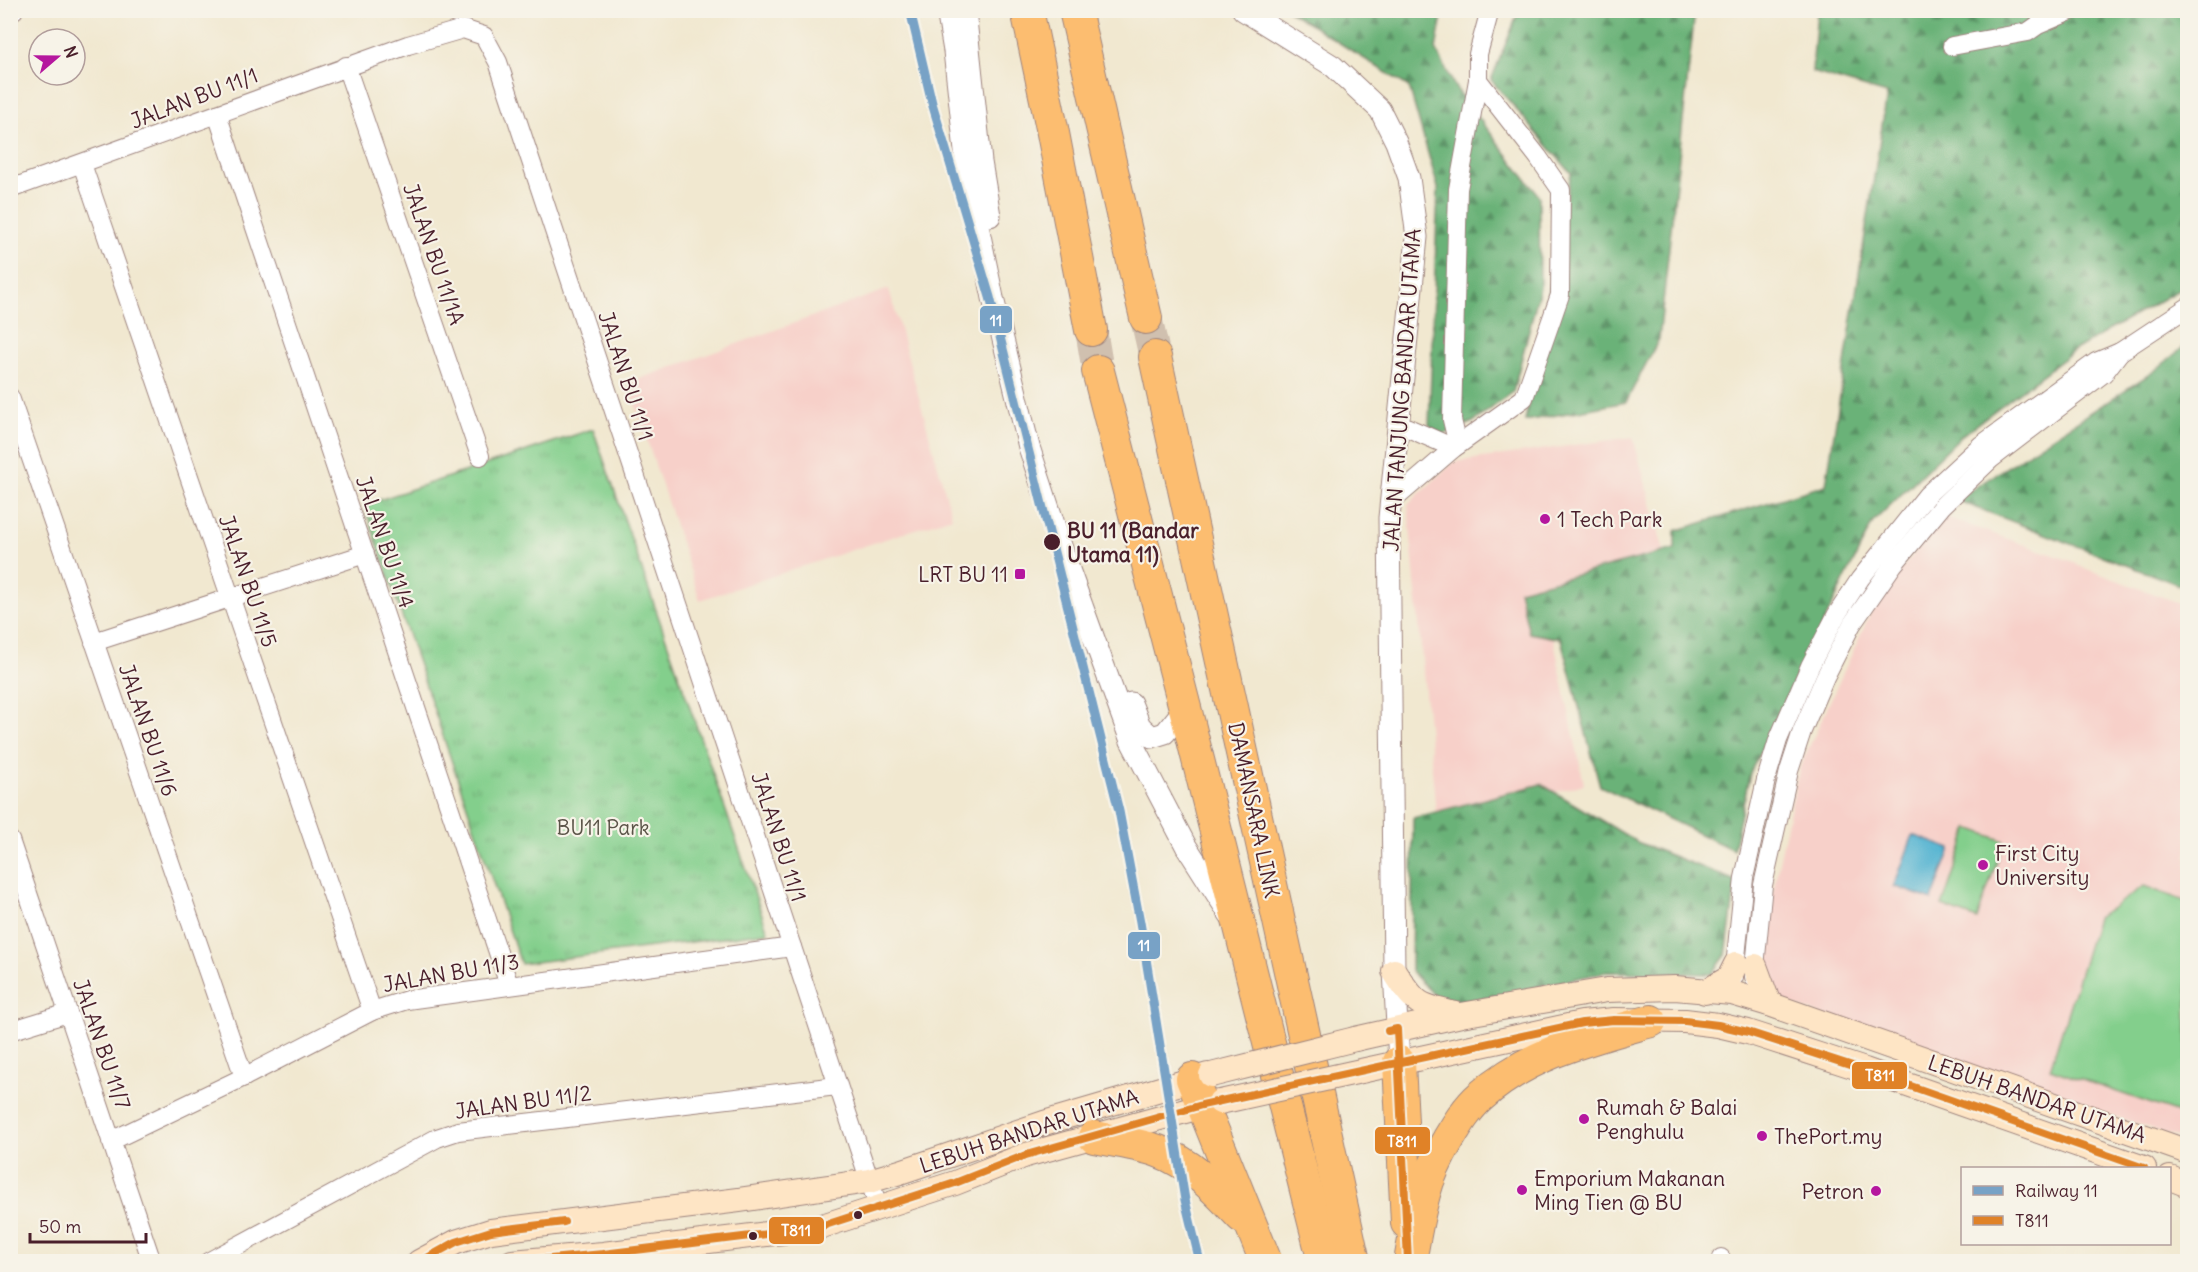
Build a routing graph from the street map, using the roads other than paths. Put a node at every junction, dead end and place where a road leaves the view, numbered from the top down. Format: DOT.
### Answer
graph roads {
  1 [pos="947,10"];
  2 [pos="965,10"];
  3 [pos="1027,10"];
  4 [pos="1075,10"];
  5 [pos="1243,10"];
  6 [pos="1490,10"];
  7 [pos="2073,10"];
  8 [pos="1952,46"];
  9 [pos="346,66"];
  10 [pos="1478,80"];
  11 [pos="218,114"];
  12 [pos="82,164"];
  13 [pos="10,189"];
  14 [pos="2187,307"];
  15 [pos="1146,318"];
  16 [pos="1091,330"];
  17 [pos="1155,357"];
  18 [pos="1098,371"];
  19 [pos="10,397"];
  20 [pos="1399,424"];
  21 [pos="1456,446"];
  22 [pos="480,456"];
  23 [pos="1390,503"];
  24 [pos="365,554"];
  25 [pos="230,598"];
  26 [pos="94,642"];
  27 [pos="1185,708"];
  28 [pos="10,840"];
  29 [pos="16,876"];
  30 [pos="1241,932"];
  31 [pos="792,947"];
  32 [pos="1746,965"];
  33 [pos="1394,971"];
  34 [pos="509,985"];
  35 [pos="1705,992"];
  36 [pos="1751,999"];
  37 [pos="372,1011"];
  38 [pos="68,1012"];
  39 [pos="1461,1015"];
  40 [pos="1651,1021"];
  41 [pos="1734,1025"];
  42 [pos="1397,1029"];
  43 [pos="10,1031"];
  44 [pos="1399,1062"];
  45 [pos="244,1077"];
  46 [pos="837,1086"];
  47 [pos="1206,1090"];
  48 [pos="1094,1137"];
  49 [pos="111,1141"];
  50 [pos="2187,1152"];
  51 [pos="2141,1167"];
  52 [pos="2171,1179"];
  53 [pos="869,1181"];
  54 [pos="2187,1185"];
  55 [pos="879,1209"];
  56 [pos="1253,1229"];
  57 [pos="152,1262"];
  58 [pos="208,1262"];
  59 [pos="419,1262"];
  60 [pos="513,1262"];
  61 [pos="1266,1262"];
  62 [pos="1324,1262"];
  63 [pos="1354,1262"];
  64 [pos="1409,1262"];
  1 -- 30 [label="street"];
  2 -- 27 [label="street"];
  3 -- 16 [label="highway"];
  4 -- 15 [label="highway"];
  5 -- 20 [label="street, JALAN TANJUNG BANDAR UTAMA"];
  6 -- 10 [label="street"];
  7 -- 8 [label="street"];
  9 -- 11 [label="street, JALAN BU 11/1"];
  9 -- 22 [label="street, JALAN BU 11/1A"];
  9 -- 31 [label="street, JALAN BU 11/1"];
  10 -- 21 [label="street"];
  10 -- 21 [label="street"];
  11 -- 12 [label="street, JALAN BU 11/1"];
  11 -- 24 [label="street, JALAN BU 11/4"];
  12 -- 13 [label="street, JALAN BU 11/1"];
  12 -- 25 [label="street, JALAN BU 11/5"];
  14 -- 32 [label="street"];
  17 -- 63 [label="highway, DAMANSARA LINK"];
  18 -- 27 [label="highway, DAMANSARA LINK"];
  19 -- 26 [label="street, JALAN BU 11/6"];
  20 -- 21 [label="street"];
  20 -- 23 [label="street, JALAN TANJUNG BANDAR UTAMA"];
  21 -- 23 [label="street"];
  23 -- 33 [label="street, JALAN TANJUNG BANDAR UTAMA"];
  24 -- 25 [label="street"];
  24 -- 34 [label="street, JALAN BU 11/4"];
  25 -- 26 [label="street"];
  25 -- 37 [label="street, JALAN BU 11/5"];
  26 -- 45 [label="street, JALAN BU 11/6"];
  27 -- 30 [label="highway, DAMANSARA LINK"];
  28 -- 29 [label="street, JALAN BU 11/7"];
  29 -- 38 [label="street, JALAN BU 11/7"];
  30 -- 62 [label="highway, DAMANSARA LINK"];
  31 -- 34 [label="street, JALAN BU 11/3"];
  31 -- 46 [label="street, JALAN BU 11/1"];
  32 -- 35 [label="main road"];
  32 -- 36 [label="main road"];
  32 -- 36 [label="street"];
  33 -- 39 [label="main road"];
  33 -- 42 [label="street, JALAN TANJUNG BANDAR UTAMA"];
  34 -- 37 [label="street, JALAN BU 11/3"];
  35 -- 36 [label="main road, LEBUH BANDAR UTAMA"];
  35 -- 39 [label="main road, LEBUH BANDAR UTAMA"];
  36 -- 41 [label="main road"];
  36 -- 50 [label="main road, LEBUH BANDAR UTAMA"];
  37 -- 45 [label="street, JALAN BU 11/3"];
  38 -- 43 [label="street"];
  38 -- 49 [label="street, JALAN BU 11/7"];
  39 -- 42 [label="main road, LEBUH BANDAR UTAMA"];
  40 -- 41 [label="main road, LEBUH BANDAR UTAMA"];
  40 -- 44 [label="main road, LEBUH BANDAR UTAMA"];
  40 -- 64 [label="highway"];
  41 -- 51 [label="main road, LEBUH BANDAR UTAMA"];
  42 -- 44 [label="street, JALAN TANJUNG BANDAR UTAMA"];
  42 -- 47 [label="main road, LEBUH BANDAR UTAMA, bridge"];
  44 -- 47 [label="main road, LEBUH BANDAR UTAMA, bridge"];
  44 -- 64 [label="highway"];
  45 -- 49 [label="street, JALAN BU 11/3"];
  46 -- 53 [label="street, JALAN BU 11/1"];
  46 -- 58 [label="street, JALAN BU 11/2"];
  47 -- 48 [label="main road, LEBUH BANDAR UTAMA"];
  47 -- 53 [label="main road, LEBUH BANDAR UTAMA"];
  47 -- 56 [label="highway"];
  48 -- 55 [label="main road, LEBUH BANDAR UTAMA"];
  48 -- 56 [label="highway"];
  49 -- 57 [label="street, JALAN BU 11/7"];
  52 -- 54 [label="main road"];
  53 -- 55 [label="street, JALAN BU 11/1"];
  53 -- 59 [label="main road, LEBUH BANDAR UTAMA"];
  55 -- 60 [label="main road, LEBUH BANDAR UTAMA"];
  56 -- 61 [label="highway"];
}
